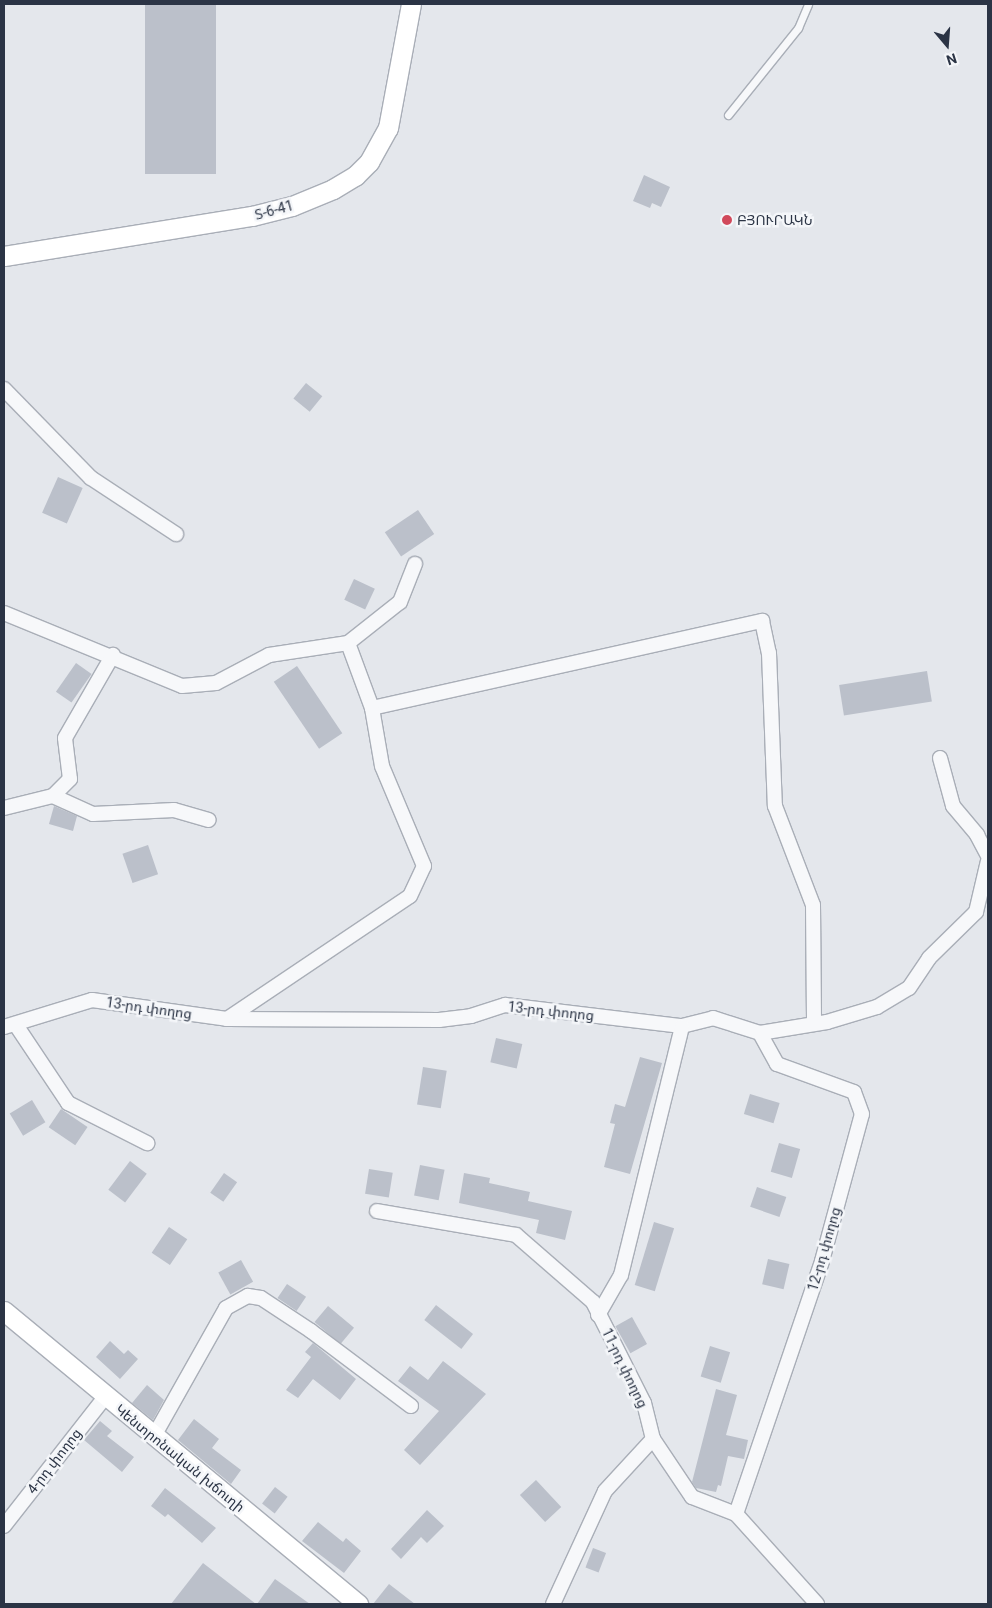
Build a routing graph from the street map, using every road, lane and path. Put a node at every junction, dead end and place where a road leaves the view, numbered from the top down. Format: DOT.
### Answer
graph roads {
  1 [pos="411,4"];
  2 [pos="808,4"];
  3 [pos="728,114"];
  4 [pos="4,256"];
  5 [pos="4,389"];
  6 [pos="176,534"];
  7 [pos="415,564"];
  8 [pos="4,613"];
  9 [pos="348,643"];
  10 [pos="113,655"];
  11 [pos="372,708"];
  12 [pos="940,758"];
  13 [pos="53,796"];
  14 [pos="4,808"];
  15 [pos="209,820"];
  16 [pos="988,856"];
  17 [pos="988,861"];
  18 [pos="227,1019"];
  19 [pos="814,1022"];
  20 [pos="10,1026"];
  21 [pos="682,1026"];
  22 [pos="760,1033"];
  23 [pos="147,1142"];
  24 [pos="378,1211"];
  25 [pos="4,1311"];
  26 [pos="598,1314"];
  27 [pos="105,1397"];
  28 [pos="411,1406"];
  29 [pos="154,1436"];
  30 [pos="653,1439"];
  31 [pos="736,1514"];
  32 [pos="4,1526"];
  33 [pos="358,1604"];
  34 [pos="553,1604"];
  35 [pos="817,1604"];
  1 -- 4 [label="main road, Տ-6-41 / Տ-6-41"];
  2 -- 3 [label="lane"];
  5 -- 6 [label="street"];
  7 -- 9 [label="street"];
  8 -- 10 [label="street"];
  9 -- 10 [label="street"];
  9 -- 11 [label="street"];
  10 -- 13 [label="street"];
  11 -- 18 [label="street"];
  11 -- 19 [label="street"];
  12 -- 16 [label="street"];
  13 -- 14 [label="street"];
  13 -- 15 [label="street"];
  17 -- 19 [label="street, 13-րդ փողոց"];
  18 -- 20 [label="street, 13-րդ փողոց"];
  18 -- 21 [label="street, 13-րդ փողոց"];
  19 -- 22 [label="street, 13-րդ փողոց"];
  20 -- 23 [label="street"];
  21 -- 22 [label="street, 13-րդ փողոց"];
  21 -- 26 [label="street, 11-րդ փողոց"];
  22 -- 31 [label="street, 12-րդ փողոց"];
  24 -- 26 [label="street"];
  25 -- 27 [label="main road, Կենտրոնական խճուղի"];
  26 -- 30 [label="street, 11-րդ փողոց"];
  27 -- 29 [label="main road, Կենտրոնական խճուղի"];
  27 -- 32 [label="street, 4-րդ փողոց"];
  28 -- 29 [label="street"];
  29 -- 33 [label="main road, Կենտրոնական խճուղի"];
  30 -- 31 [label="street, 11-րդ փողոց"];
  30 -- 34 [label="street"];
  31 -- 35 [label="street"];
}
